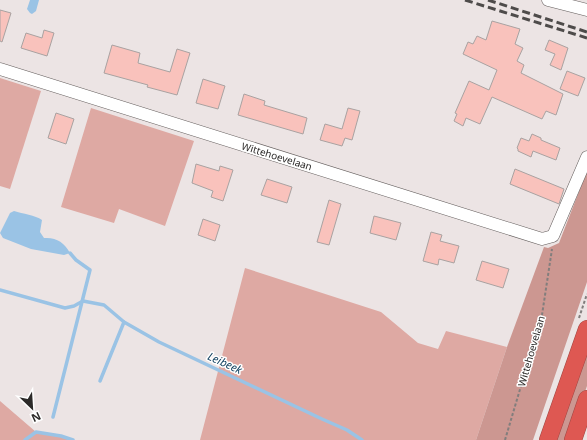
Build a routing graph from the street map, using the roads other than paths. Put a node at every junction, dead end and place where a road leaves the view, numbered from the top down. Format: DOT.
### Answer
graph roads {
  1 [pos="548,0"];
  2 [pos="587,10"];
  3 [pos="0,69"];
  4 [pos="587,157"];
  5 [pos="587,329"];
  6 [pos="587,399"];
  7 [pos="548,440"];
  8 [pos="573,440"];
  1 -- 2 [label="street"];
  3 -- 4 [label="street, Wittehoevelaan"];
  5 -- 7 [label="highway"];
  6 -- 8 [label="highway"];
}
